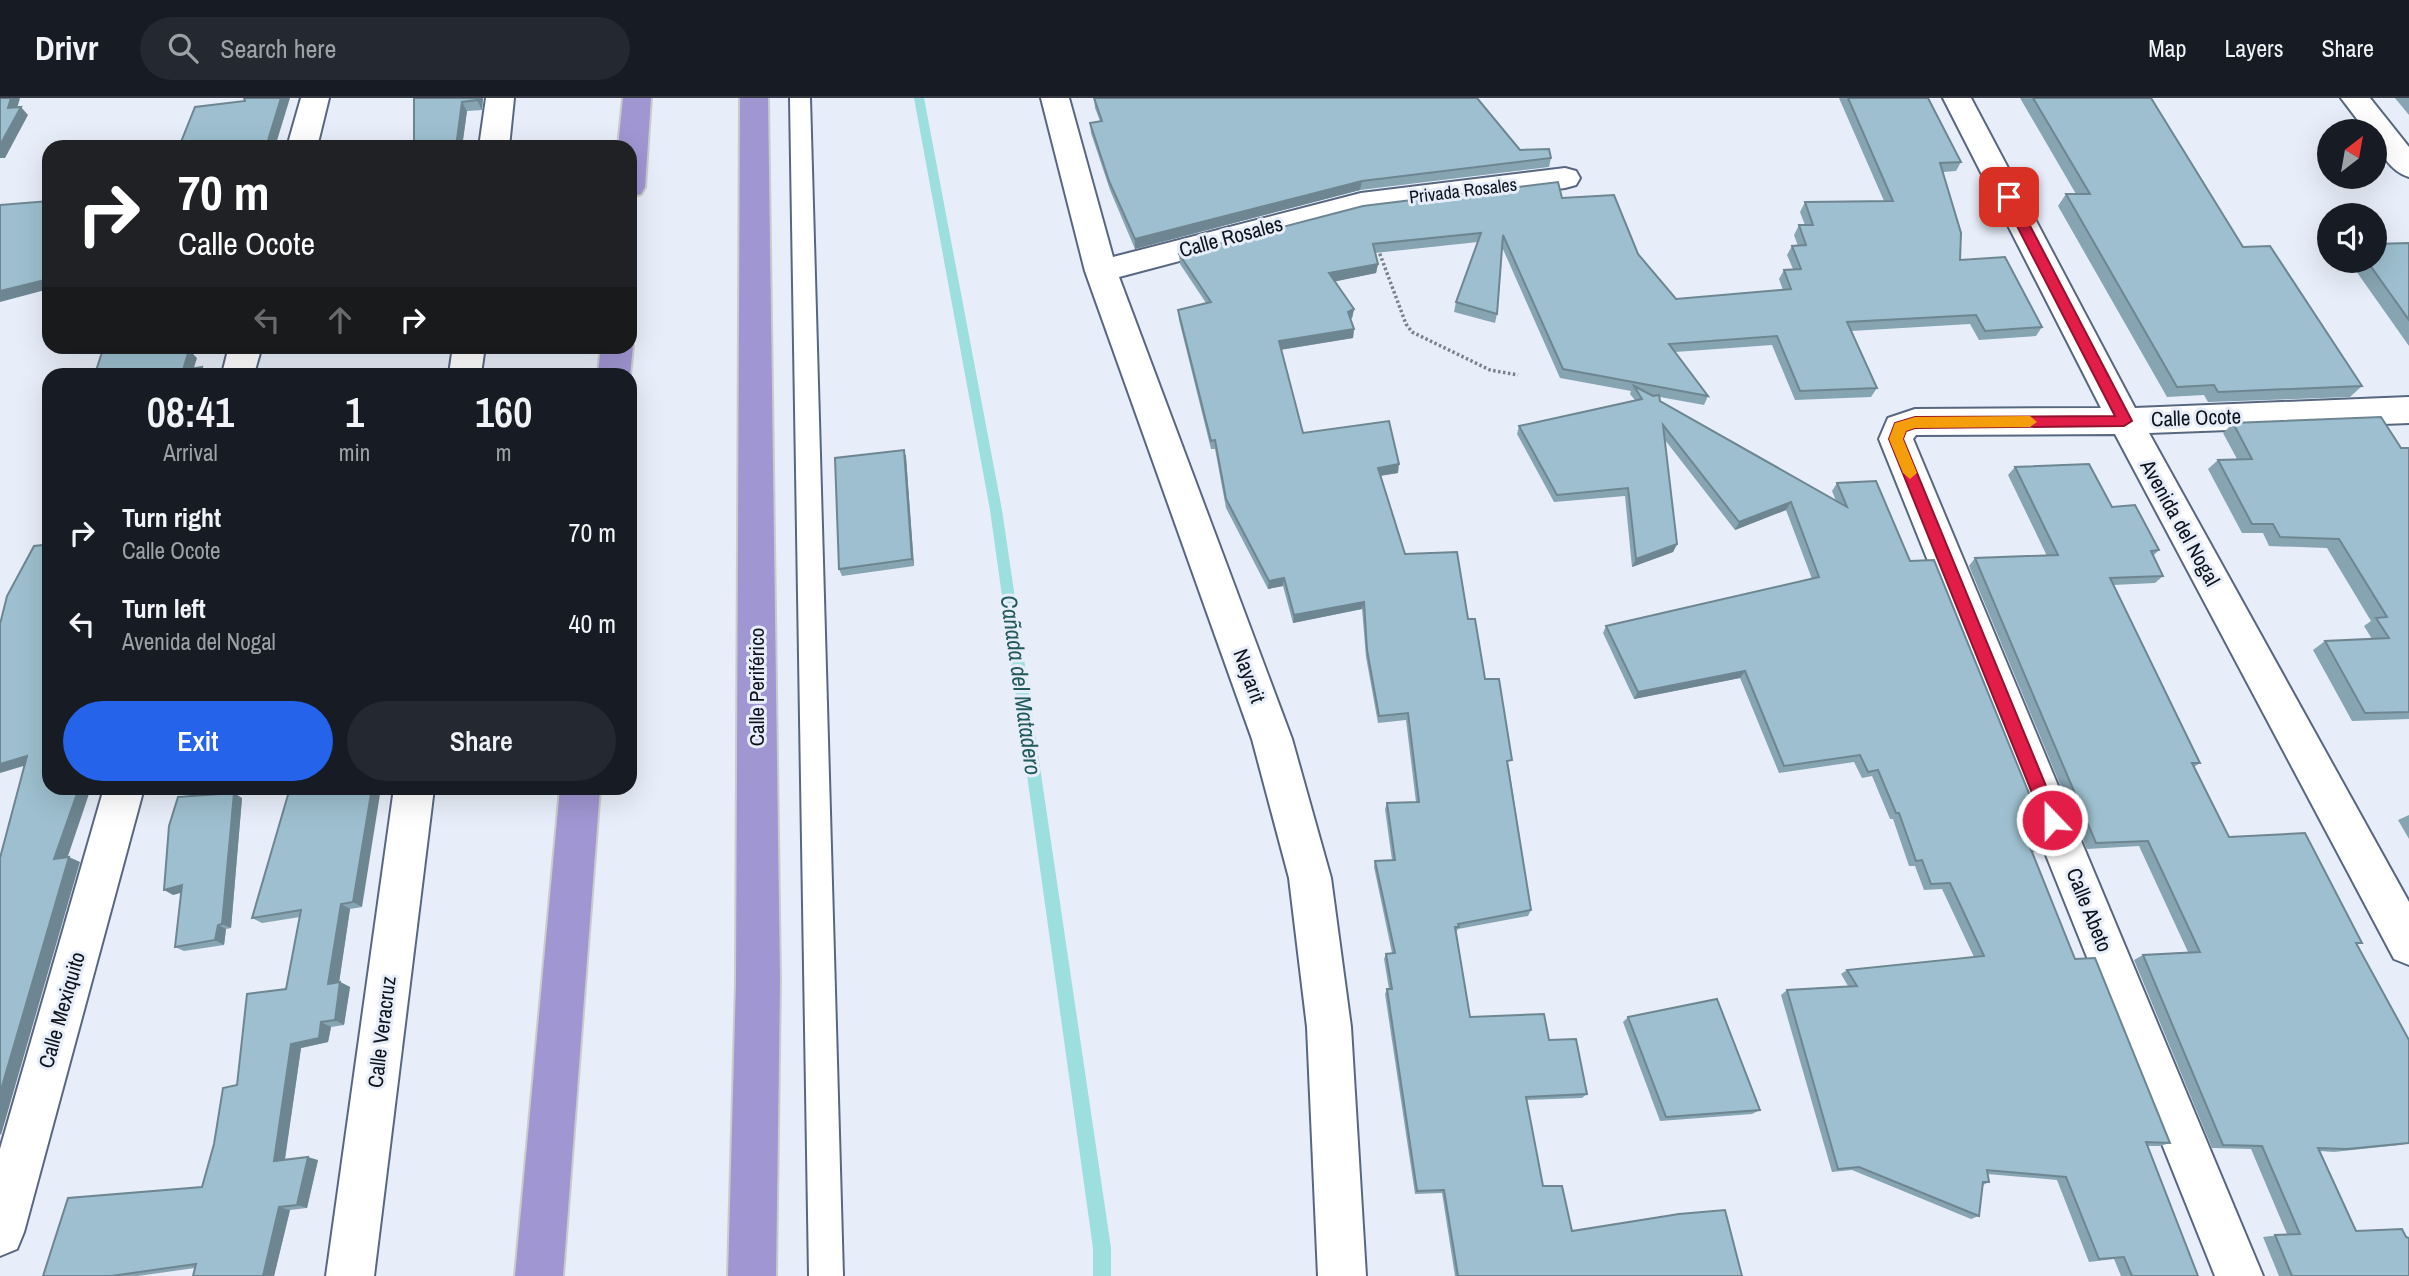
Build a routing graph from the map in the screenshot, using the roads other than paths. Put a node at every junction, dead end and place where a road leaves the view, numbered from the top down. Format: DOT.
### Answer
graph roads {
  1 [pos="315,98"];
  2 [pos="500,98"];
  3 [pos="637,98"];
  4 [pos="754,98"];
  5 [pos="800,98"];
  6 [pos="1055,98"];
  7 [pos="1957,98"];
  8 [pos="2356,98"];
  9 [pos="304,140"];
  10 [pos="495,140"];
  11 [pos="634,140"];
  12 [pos="2409,167"];
  13 [pos="1564,178"];
  14 [pos="1361,203"];
  15 [pos="1101,271"];
  16 [pos="2409,410"];
  17 [pos="2124,421"];
  18 [pos="1900,427"];
  19 [pos="122,795"];
  20 [pos="413,795"];
  21 [pos="579,795"];
  22 [pos="2409,944"];
  23 [pos="0,1232"];
  24 [pos="350,1276"];
  25 [pos="539,1276"];
  26 [pos="752,1276"];
  27 [pos="826,1276"];
  28 [pos="1342,1276"];
  29 [pos="2239,1276"];
  1 -- 9 [label="street"];
  2 -- 10 [label="street"];
  3 -- 11 [label="highway"];
  4 -- 26 [label="highway, Calle Periférico"];
  5 -- 27 [label="lane"];
  6 -- 15 [label="street, Nayarit"];
  7 -- 17 [label="street, Avenida del Nogal"];
  8 -- 12 [label="street"];
  13 -- 14 [label="street, Privada Rosales"];
  14 -- 15 [label="street, Calle Rosales"];
  15 -- 28 [label="street, Nayarit"];
  16 -- 17 [label="street, Calle Ocote"];
  17 -- 18 [label="street, Calle Ocote"];
  17 -- 22 [label="street, Avenida del Nogal"];
  18 -- 29 [label="street, Calle Abeto"];
  19 -- 23 [label="street, Calle Mexiquito"];
  20 -- 24 [label="street, Calle Veracruz"];
  21 -- 25 [label="highway"];
}
